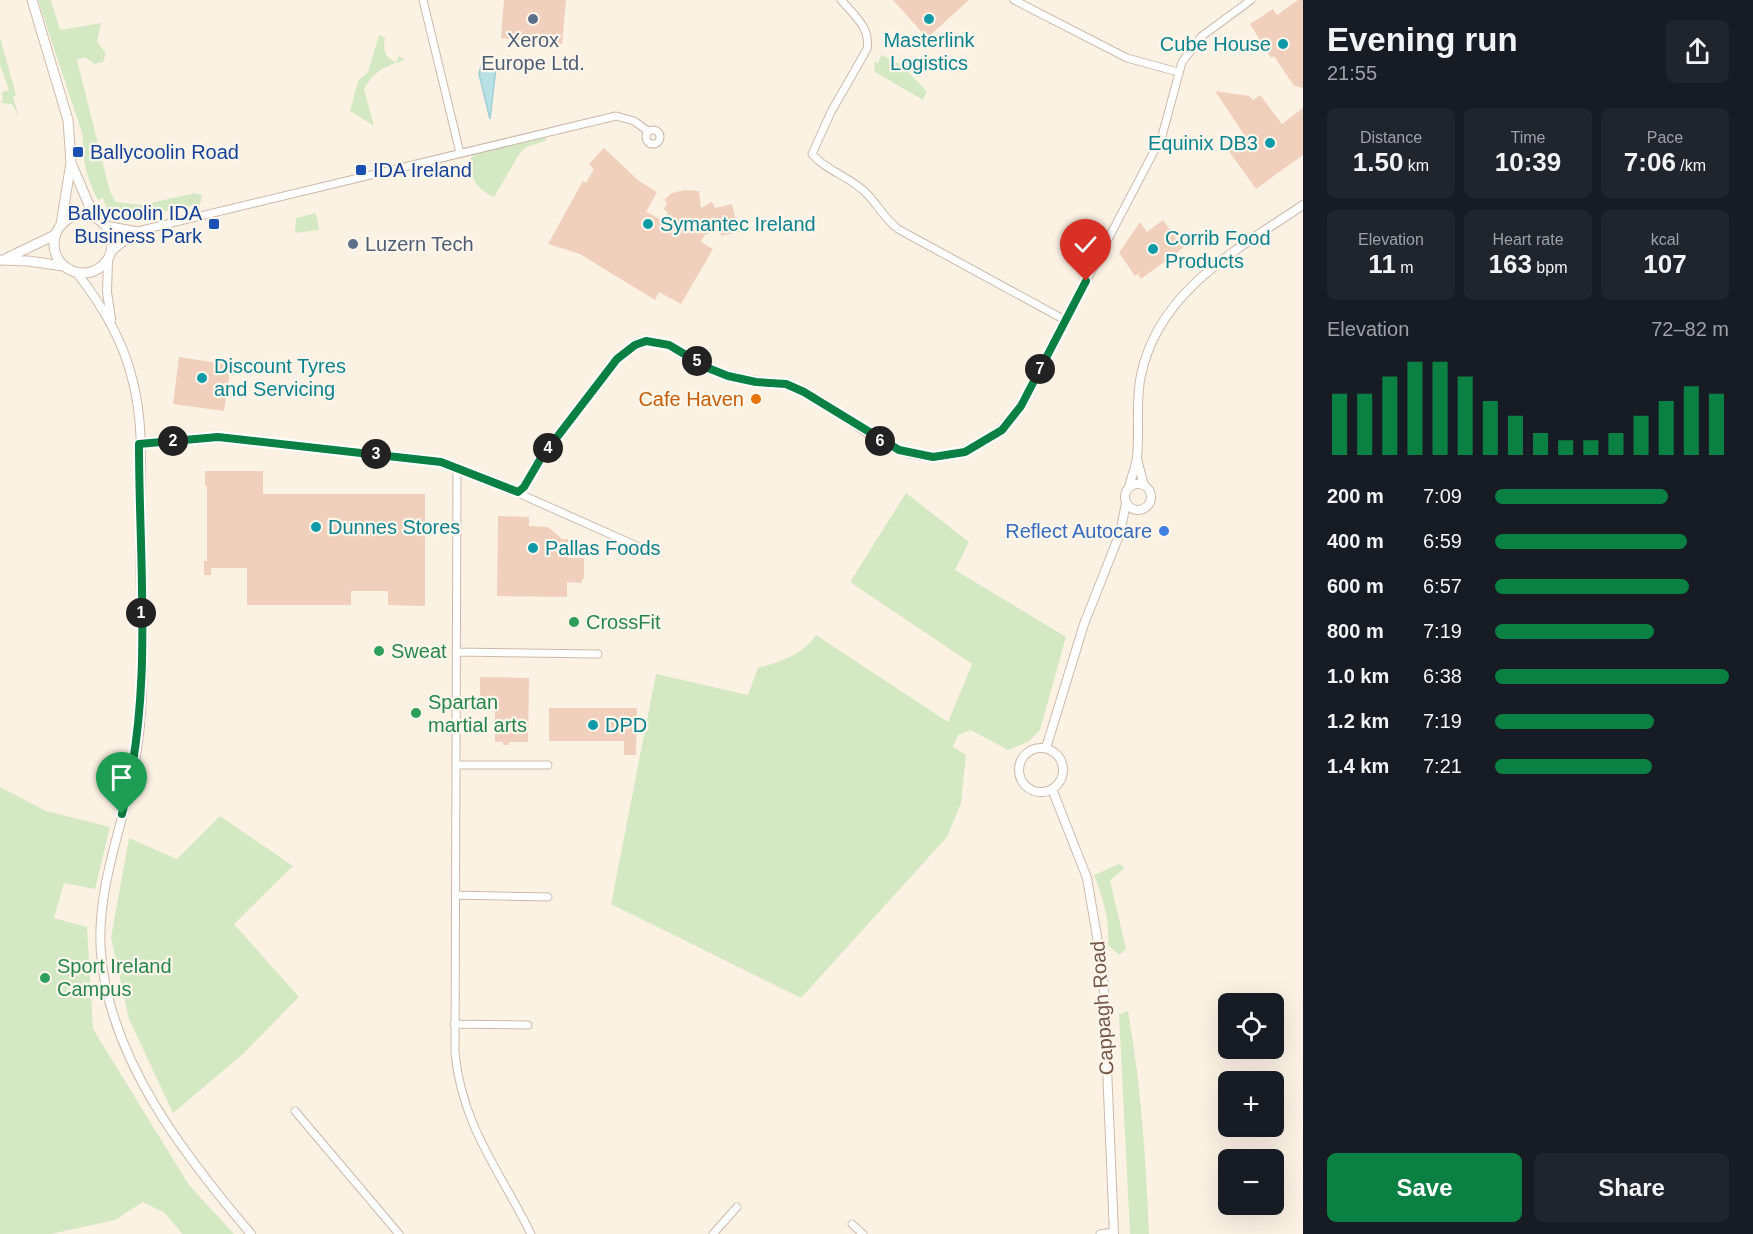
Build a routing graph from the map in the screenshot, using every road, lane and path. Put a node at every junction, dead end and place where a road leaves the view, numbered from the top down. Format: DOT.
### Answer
graph roads {
  1 [pos="32,0"];
  2 [pos="423,0"];
  3 [pos="841,0"];
  4 [pos="1014,0"];
  5 [pos="1251,0"];
  6 [pos="1179,72"];
  7 [pos="648,131"];
  8 [pos="460,153"];
  9 [pos="71,163"];
  10 [pos="1303,205"];
  11 [pos="94,217"];
  12 [pos="61,224"];
  13 [pos="105,225"];
  14 [pos="138,231"];
  15 [pos="55,235"];
  16 [pos="110,256"];
  17 [pos="3,260"];
  18 [pos="63,266"];
  19 [pos="77,273"];
  20 [pos="1065,321"];
  21 [pos="113,328"];
  22 [pos="139,444"];
  23 [pos="1137,459"];
  24 [pos="457,468"];
  25 [pos="1144,486"];
  26 [pos="1129,488"];
  27 [pos="518,492"];
  28 [pos="1126,502"];
  29 [pos="1138,510"];
  30 [pos="1120,533"];
  31 [pos="639,547"];
  32 [pos="456,652"];
  33 [pos="598,654"];
  34 [pos="1046,748"];
  35 [pos="457,765"];
  36 [pos="548,765"];
  37 [pos="1052,789"];
  38 [pos="456,895"];
  39 [pos="548,897"];
  40 [pos="454,1024"];
  41 [pos="528,1025"];
  42 [pos="295,1111"];
  43 [pos="737,1207"];
  44 [pos="852,1224"];
  45 [pos="1114,1233"];
  46 [pos="252,1234"];
  47 [pos="399,1234"];
  48 [pos="531,1234"];
  49 [pos="713,1234"];
  50 [pos="863,1234"];
  51 [pos="1100,1234"];
  1 -- 9 [label="main road"];
  2 -- 8 [label="street"];
  3 -- 20 [label="street"];
  4 -- 6 [label="street"];
  5 -- 6 [label="street"];
  6 -- 20 [label="street"];
  7 -- 8 [label="street"];
  8 -- 14 [label="street"];
  9 -- 11 [label="main road"];
  9 -- 12 [label="main road"];
  10 -- 23 [label="street"];
  11 -- 12 [label="main road"];
  11 -- 13 [label="main road"];
  12 -- 15 [label="main road"];
  13 -- 14 [label="street"];
  13 -- 16 [label="main road"];
  14 -- 16 [label="street"];
  15 -- 17 [label="main road"];
  15 -- 18 [label="main road"];
  16 -- 19 [label="main road"];
  16 -- 21 [label="street"];
  17 -- 18 [label="main road"];
  18 -- 19 [label="main road"];
  19 -- 21 [label="street"];
  20 -- 27 [label="street"];
  21 -- 22 [label="street"];
  22 -- 24 [label="street"];
  22 -- 46 [label="street"];
  23 -- 25 [label="street"];
  23 -- 26 [label="street"];
  24 -- 27 [label="street"];
  24 -- 32 [label="street"];
  25 -- 26 [label="street"];
  25 -- 29 [label="street"];
  26 -- 28 [label="street"];
  27 -- 31 [label="street"];
  28 -- 29 [label="street"];
  28 -- 30 [label="street"];
  29 -- 30 [label="street"];
  30 -- 34 [label="street"];
  32 -- 33 [label="street"];
  32 -- 35 [label="street"];
  34 -- 37 [label="street"];
  34 -- 37 [label="street"];
  35 -- 36 [label="street"];
  35 -- 38 [label="street"];
  37 -- 45 [label="street, Cappagh Road"];
  38 -- 39 [label="street"];
  38 -- 40 [label="street"];
  40 -- 41 [label="street"];
  40 -- 48 [label="street"];
  42 -- 47 [label="street"];
  43 -- 49 [label="street"];
  44 -- 50 [label="street"];
  45 -- 51 [label="street"];
}
